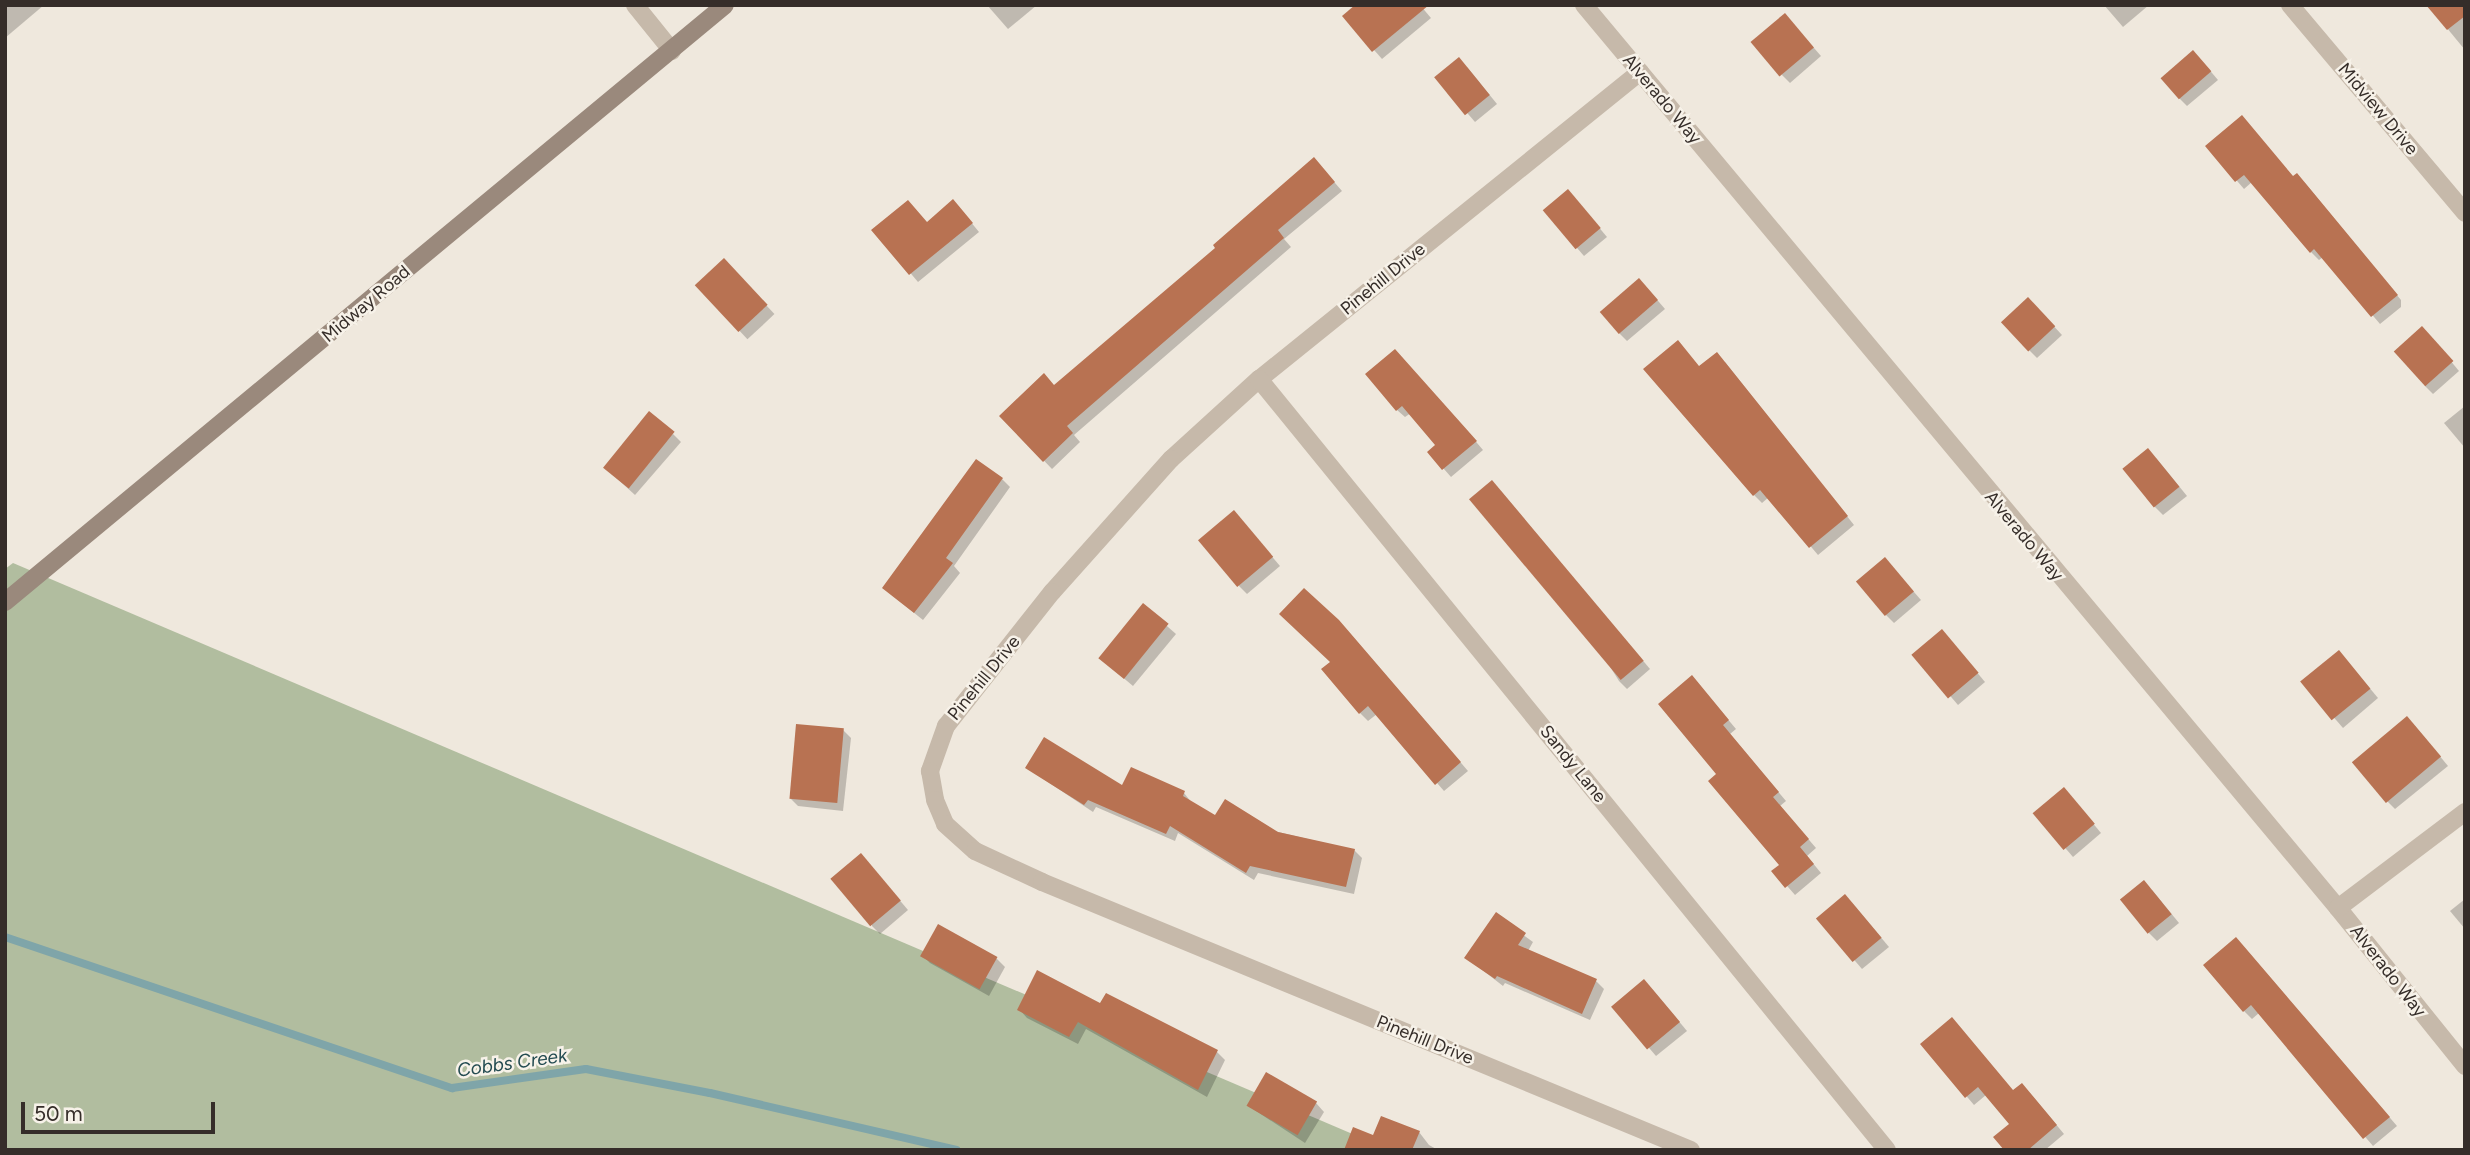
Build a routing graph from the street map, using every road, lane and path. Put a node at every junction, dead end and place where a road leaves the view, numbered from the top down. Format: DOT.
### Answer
graph roads {
  1 [pos="635,5"];
  2 [pos="725,5"];
  3 [pos="1584,5"];
  4 [pos="2290,5"];
  5 [pos="671,51"];
  6 [pos="1640,72"];
  7 [pos="2465,213"];
  8 [pos="1259,379"];
  9 [pos="5,602"];
  10 [pos="2465,812"];
  11 [pos="2338,908"];
  12 [pos="2465,1066"];
  13 [pos="1691,1150"];
  14 [pos="1887,1150"];
  1 -- 5 [label="street"];
  2 -- 5 [label="street, Midway Road"];
  3 -- 6 [label="street, Alverado Way"];
  4 -- 7 [label="street, Midview Drive"];
  5 -- 9 [label="street, Midway Road"];
  6 -- 8 [label="street, Pinehill Drive"];
  6 -- 11 [label="street, Alverado Way"];
  8 -- 13 [label="street, Pinehill Drive"];
  8 -- 14 [label="street, Sandy Lane"];
  10 -- 11 [label="street"];
  11 -- 12 [label="street, Alverado Way"];
}
